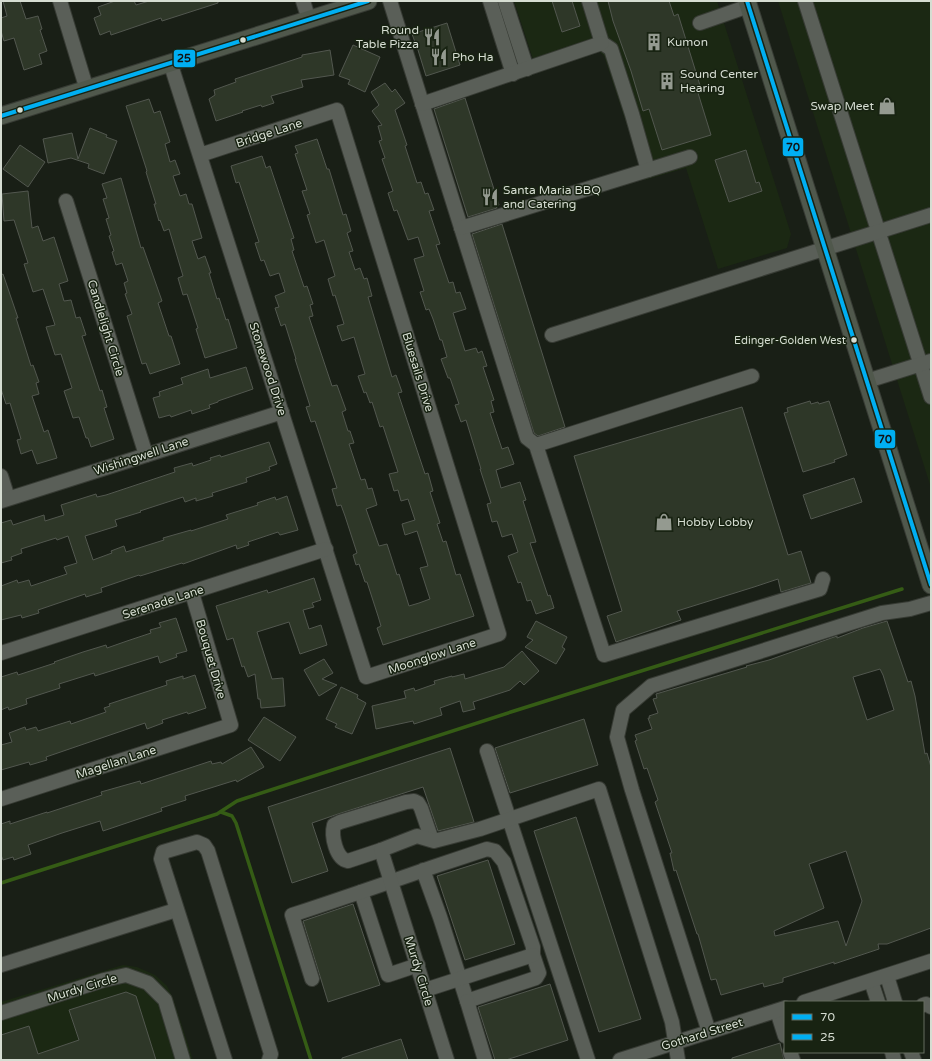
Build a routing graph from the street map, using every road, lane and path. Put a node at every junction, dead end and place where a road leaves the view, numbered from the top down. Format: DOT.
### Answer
graph roads {
  1 [pos="60,1"];
  2 [pos="304,1"];
  3 [pos="368,1"];
  4 [pos="390,1"];
  5 [pos="490,1"];
  6 [pos="505,1"];
  7 [pos="589,1"];
  8 [pos="805,1"];
  9 [pos="748,4"];
  10 [pos="309,20"];
  11 [pos="700,23"];
  12 [pos="602,44"];
  13 [pos="170,62"];
  14 [pos="527,69"];
  15 [pos="513,74"];
  16 [pos="87,90"];
  17 [pos="422,104"];
  18 [pos="338,110"];
  19 [pos="1,116"];
  20 [pos="200,155"];
  21 [pos="690,157"];
  22 [pos="648,170"];
  23 [pos="66,201"];
  24 [pos="931,216"];
  25 [pos="461,228"];
  26 [pos="878,232"];
  27 [pos="825,249"];
  28 [pos="552,335"];
  29 [pos="926,363"];
  30 [pos="752,376"];
  31 [pos="867,381"];
  32 [pos="931,397"];
  33 [pos="282,412"];
  34 [pos="536,445"];
  35 [pos="146,455"];
  36 [pos="1,476"];
  37 [pos="4,500"];
  38 [pos="326,549"];
  39 [pos="823,579"];
  40 [pos="931,585"];
  41 [pos="192,593"];
  42 [pos="931,603"];
  43 [pos="499,634"];
  44 [pos="1,653"];
  45 [pos="366,677"];
  46 [pos="231,725"];
  47 [pos="487,751"];
  48 [pos="1,799"];
  49 [pos="509,819"];
  50 [pos="432,840"];
  51 [pos="381,850"];
  52 [pos="423,870"];
  53 [pos="392,882"];
  54 [pos="361,892"];
  55 [pos="176,910"];
  56 [pos="533,955"];
  57 [pos="931,961"];
  58 [pos="1,965"];
  59 [pos="418,965"];
  60 [pos="887,976"];
  61 [pos="460,979"];
  62 [pos="312,980"];
  63 [pos="871,981"];
  64 [pos="426,990"];
  65 [pos="467,1001"];
  66 [pos="807,1001"];
  67 [pos="878,1001"];
  68 [pos="895,1001"];
  69 [pos="781,1009"];
  70 [pos="1,1013"];
  71 [pos="784,1029"];
  72 [pos="709,1032"];
  73 [pos="676,1042"];
  74 [pos="183,1060"];
  75 [pos="225,1060"];
  76 [pos="269,1060"];
  77 [pos="447,1060"];
  78 [pos="485,1060"];
  79 [pos="588,1060"];
  80 [pos="620,1060"];
  81 [pos="678,1060"];
  1 -- 16 [label="street"];
  2 -- 10 [label="street"];
  3 -- 10 [label="main road"];
  4 -- 17 [label="street"];
  5 -- 15 [label="street"];
  6 -- 14 [label="street"];
  7 -- 12 [label="street"];
  8 -- 26 [label="street"];
  9 -- 11 [label="street"];
  9 -- 27 [label="main road"];
  10 -- 13 [label="main road"];
  12 -- 14 [label="street"];
  12 -- 22 [label="street"];
  13 -- 16 [label="main road"];
  13 -- 20 [label="street, Stonewood Drive"];
  14 -- 15 [label="street"];
  15 -- 17 [label="street"];
  16 -- 19 [label="main road"];
  17 -- 25 [label="street"];
  18 -- 20 [label="street, Bridge Lane"];
  18 -- 43 [label="street, Bluesails Drive"];
  20 -- 33 [label="street, Stonewood Drive"];
  21 -- 22 [label="street"];
  22 -- 25 [label="street"];
  23 -- 35 [label="street, Candlelight Circle"];
  24 -- 26 [label="street"];
  25 -- 34 [label="street"];
  26 -- 27 [label="street"];
  26 -- 29 [label="street"];
  27 -- 28 [label="street"];
  27 -- 31 [label="main road"];
  29 -- 31 [label="street"];
  29 -- 32 [label="street"];
  30 -- 34 [label="street"];
  31 -- 40 [label="main road"];
  33 -- 35 [label="street, Wishingwell Lane"];
  33 -- 38 [label="street, Stonewood Drive"];
  34 -- 39 [label="street"];
  35 -- 37 [label="street, Wishingwell Lane"];
  36 -- 37 [label="street"];
  38 -- 41 [label="street, Serenade Lane"];
  38 -- 45 [label="street, Stonewood Drive"];
  41 -- 44 [label="street, Serenade Lane"];
  41 -- 46 [label="street, Bouquet Drive"];
  42 -- 72 [label="street"];
  43 -- 45 [label="street, Moonglow Lane"];
  46 -- 48 [label="street, Magellan Lane"];
  47 -- 49 [label="street"];
  49 -- 50 [label="street"];
  49 -- 73 [label="street"];
  49 -- 79 [label="street"];
  50 -- 51 [label="street"];
  50 -- 51 [label="street"];
  51 -- 53 [label="street, Murdy Circle"];
  52 -- 53 [label="street"];
  52 -- 56 [label="street"];
  52 -- 61 [label="street"];
  53 -- 54 [label="street"];
  53 -- 59 [label="street, Murdy Circle"];
  54 -- 59 [label="street"];
  54 -- 62 [label="street"];
  55 -- 58 [label="street"];
  55 -- 75 [label="street"];
  55 -- 76 [label="street"];
  56 -- 61 [label="street"];
  56 -- 65 [label="street"];
  57 -- 60 [label="street"];
  59 -- 64 [label="street, Murdy Circle"];
  60 -- 63 [label="street"];
  60 -- 68 [label="street"];
  61 -- 64 [label="street"];
  61 -- 65 [label="street"];
  63 -- 66 [label="street"];
  63 -- 67 [label="street"];
  64 -- 77 [label="street, Murdy Circle"];
  65 -- 78 [label="street"];
  69 -- 71 [label="street"];
  69 -- 72 [label="street, Gothard Street"];
  70 -- 74 [label="street, Murdy Circle"];
  72 -- 73 [label="street, Gothard Street"];
  73 -- 80 [label="street, Gothard Street"];
  73 -- 81 [label="street"];
}
